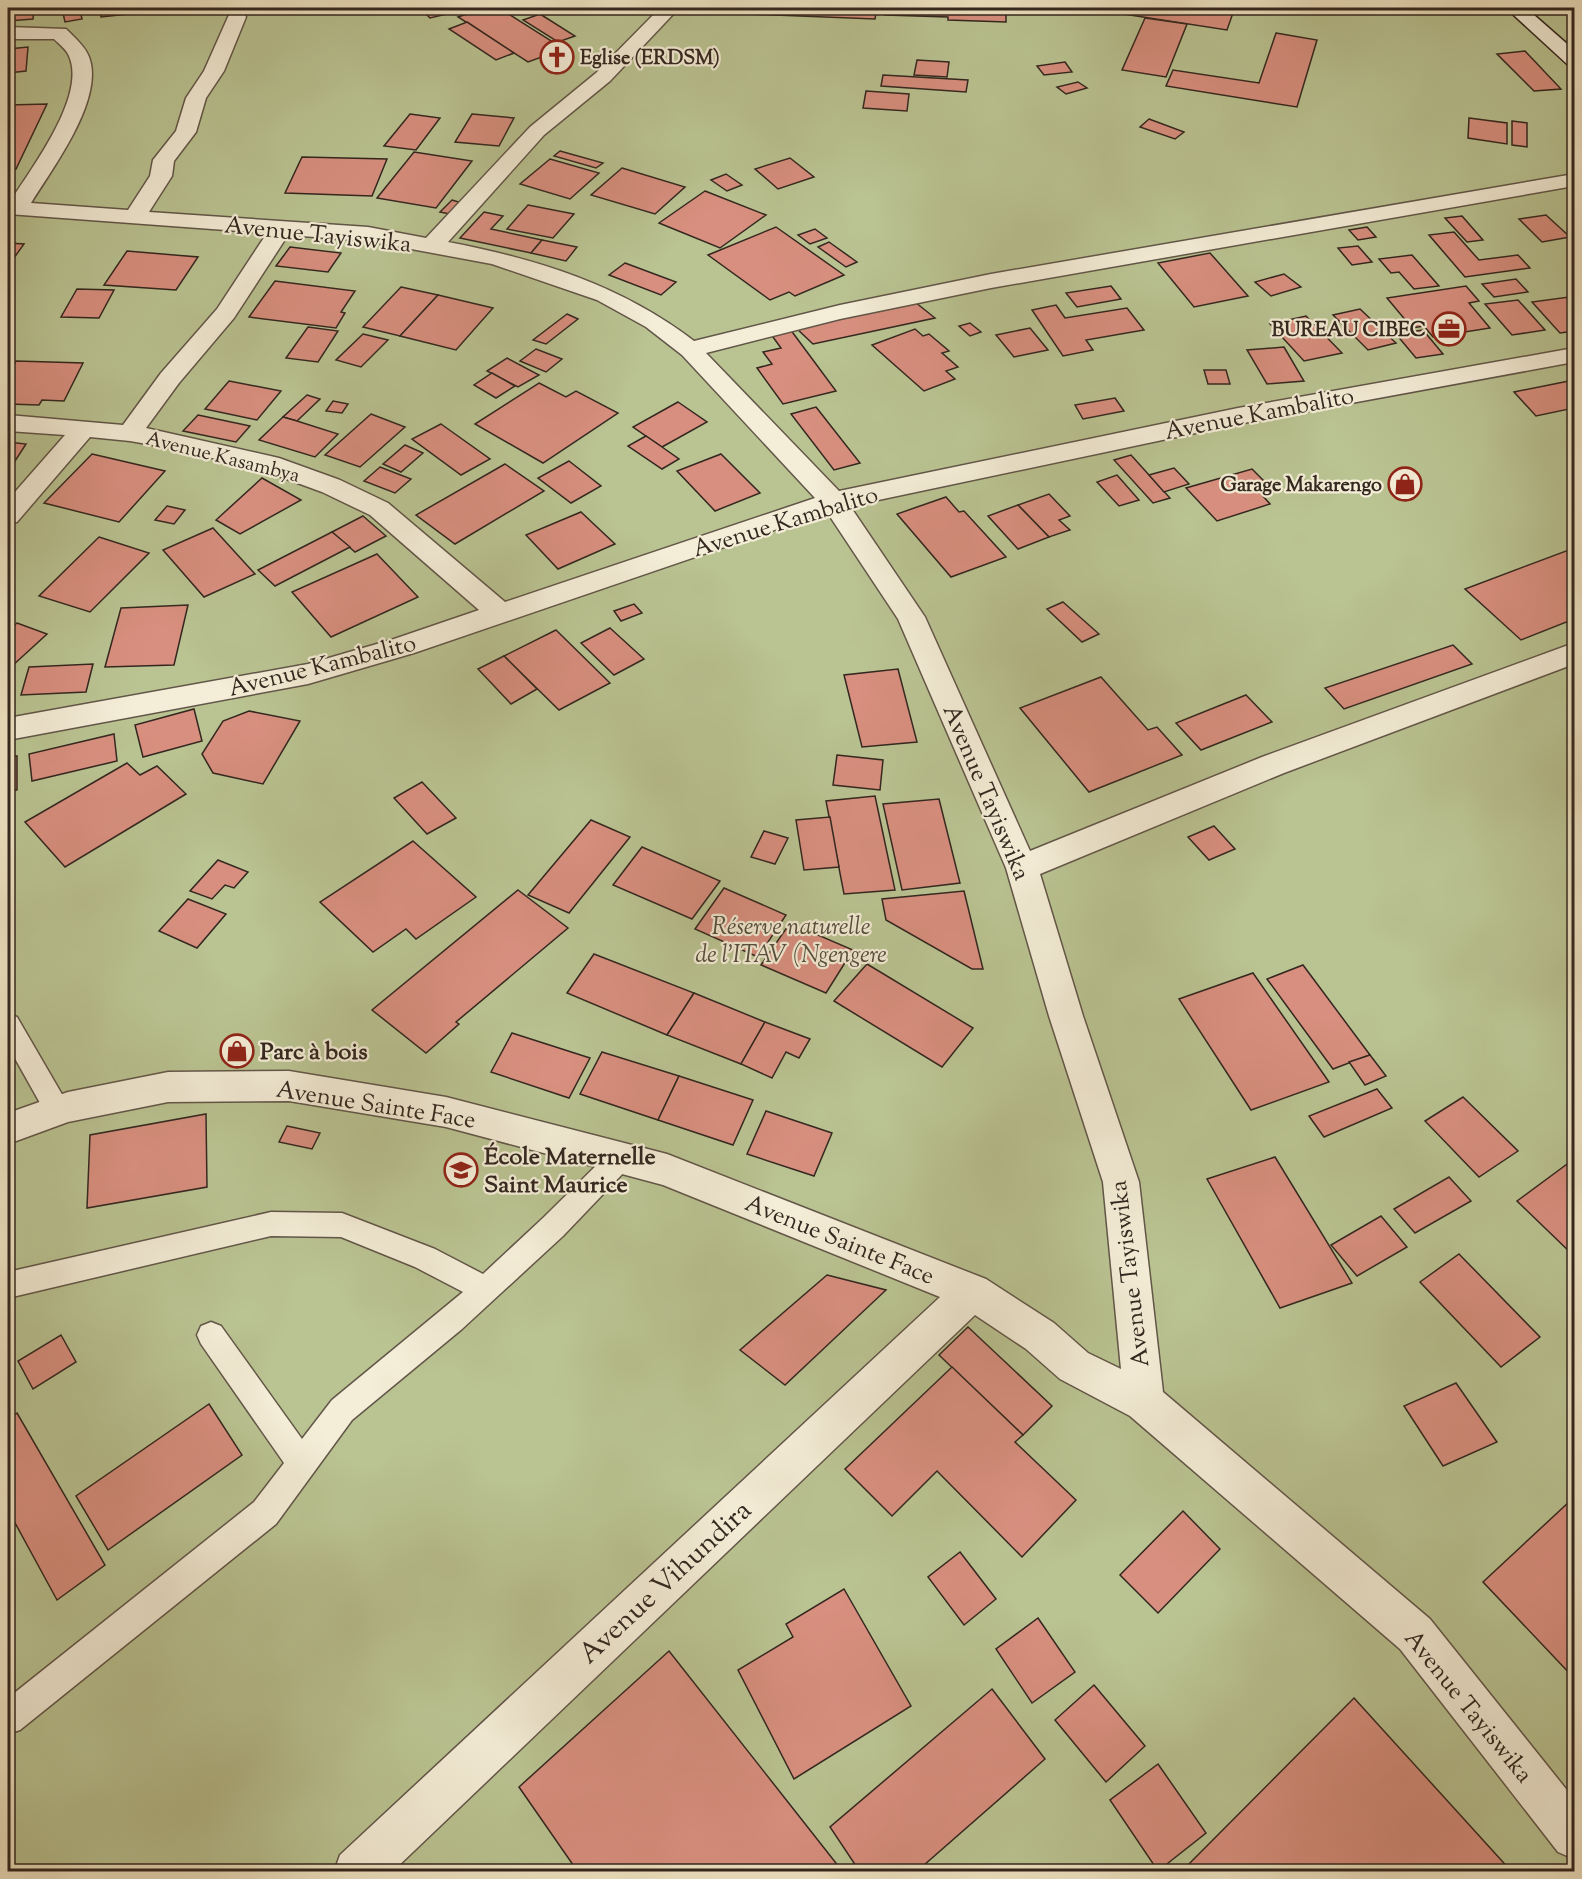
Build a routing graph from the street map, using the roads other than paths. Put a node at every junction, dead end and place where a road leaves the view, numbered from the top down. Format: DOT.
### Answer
graph roads {
  1 [pos="670,8"];
  2 [pos="1515,8"];
  3 [pos="237,17"];
  4 [pos="8,33"];
  5 [pos="1575,60"];
  6 [pos="1575,180"];
  7 [pos="12,209"];
  8 [pos="135,217"];
  9 [pos="280,229"];
  10 [pos="431,246"];
  11 [pos="690,350"];
  12 [pos="1575,355"];
  13 [pos="8,423"];
  14 [pos="84,429"];
  15 [pos="130,433"];
  16 [pos="832,501"];
  17 [pos="8,516"];
  18 [pos="501,614"];
  19 [pos="1575,653"];
  20 [pos="8,729"];
  21 [pos="1022,868"];
  22 [pos="8,1024"];
  23 [pos="58,1111"];
  24 [pos="8,1128"];
  25 [pos="621,1158"];
  26 [pos="8,1285"];
  27 [pos="485,1289"];
  28 [pos="972,1292"];
  29 [pos="211,1335"];
  30 [pos="1144,1402"];
  31 [pos="302,1463"];
  32 [pos="8,1718"];
  33 [pos="1575,1836"];
  34 [pos="357,1872"];
  1 -- 10 [label="street"];
  2 -- 5 [label="street"];
  3 -- 8 [label="street"];
  4 -- 7 [label="street"];
  6 -- 11 [label="street"];
  7 -- 8 [label="street, Avenue Tayiswika"];
  8 -- 9 [label="street, Avenue Tayiswika"];
  9 -- 10 [label="street, Avenue Tayiswika"];
  9 -- 15 [label="street"];
  10 -- 11 [label="street, Avenue Tayiswika"];
  11 -- 16 [label="street, Avenue Tayiswika"];
  12 -- 16 [label="street, Avenue Kambalito"];
  13 -- 14 [label="street, Avenue Kasambya"];
  14 -- 15 [label="street, Avenue Kasambya"];
  14 -- 17 [label="street"];
  15 -- 18 [label="street, Avenue Kasambya"];
  16 -- 18 [label="street, Avenue Kambalito"];
  16 -- 21 [label="street, Avenue Tayiswika"];
  18 -- 20 [label="street, Avenue Kambalito"];
  19 -- 21 [label="street"];
  21 -- 30 [label="street, Avenue Tayiswika"];
  22 -- 23 [label="lane"];
  23 -- 24 [label="street, Avenue Sainte Face"];
  23 -- 25 [label="street, Avenue Sainte Face"];
  25 -- 27 [label="lane"];
  25 -- 28 [label="street, Avenue Sainte Face"];
  26 -- 27 [label="lane"];
  27 -- 31 [label="lane"];
  28 -- 30 [label="street, Avenue Sainte Face"];
  28 -- 34 [label="street, Avenue Vihundira"];
  29 -- 31 [label="lane"];
  30 -- 33 [label="street, Avenue Tayiswika"];
  31 -- 32 [label="lane"];
}
